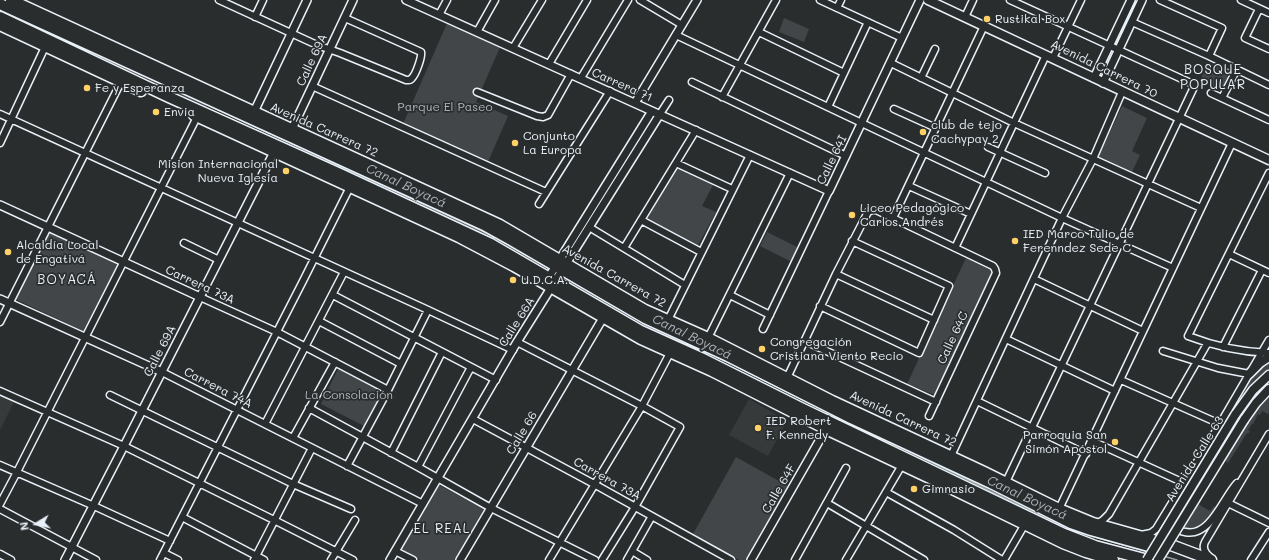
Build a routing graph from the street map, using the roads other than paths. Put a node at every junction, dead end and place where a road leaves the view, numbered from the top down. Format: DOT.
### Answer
graph roads {
  1 [pos="10,0"];
  2 [pos="219,0"];
  3 [pos="263,0"];
  4 [pos="307,0"];
  5 [pos="353,0"];
  6 [pos="406,0"];
  7 [pos="447,0"];
  8 [pos="495,0"];
  9 [pos="542,0"];
  10 [pos="587,0"];
  11 [pos="628,0"];
  12 [pos="640,0"];
  13 [pos="697,0"];
  14 [pos="776,0"];
  15 [pos="820,0"];
  16 [pos="841,0"];
  17 [pos="920,0"];
  18 [pos="928,0"];
  19 [pos="973,0"];
  20 [pos="1010,0"];
  21 [pos="1081,0"];
  22 [pos="1131,0"];
  23 [pos="1142,0"];
  24 [pos="1160,0"];
  25 [pos="1241,0"];
  26 [pos="0,4"];
  27 [pos="837,8"];
  28 [pos="1260,9"];
  29 [pos="1269,13"];
  30 [pos="439,15"];
  31 [pos="255,16"];
  32 [pos="0,17"];
  33 [pos="345,18"];
  34 [pos="965,18"];
  35 [pos="37,20"];
  36 [pos="58,21"];
  37 [pos="868,22"];
  38 [pos="1132,22"];
  39 [pos="0,25"];
  40 [pos="682,25"];
  41 [pos="984,26"];
  42 [pos="1068,27"];
  43 [pos="477,32"];
  44 [pos="759,32"];
  45 [pos="291,33"];
  46 [pos="676,35"];
  47 [pos="902,38"];
  48 [pos="1109,46"];
  49 [pos="45,47"];
  50 [pos="116,48"];
  51 [pos="513,48"];
  52 [pos="66,49"];
  53 [pos="935,49"];
  54 [pos="1269,49"];
  55 [pos="330,50"];
  56 [pos="1118,51"];
  57 [pos="1209,56"];
  58 [pos="1050,57"];
  59 [pos="75,61"];
  60 [pos="890,63"];
  61 [pos="133,64"];
  62 [pos="549,64"];
  63 [pos="740,65"];
  64 [pos="90,68"];
  65 [pos="109,68"];
  66 [pos="1237,68"];
  67 [pos="844,73"];
  68 [pos="571,74"];
  69 [pos="581,78"];
  70 [pos="921,78"];
  71 [pos="1094,78"];
  72 [pos="121,82"];
  73 [pos="692,82"];
  74 [pos="1103,83"];
  75 [pos="1269,84"];
  76 [pos="312,86"];
  77 [pos="610,91"];
  78 [pos="478,92"];
  79 [pos="1122,92"];
  80 [pos="952,93"];
  81 [pos="1211,93"];
  82 [pos="722,97"];
  83 [pos="1222,98"];
  84 [pos="669,100"];
  85 [pos="635,103"];
  86 [pos="828,107"];
  87 [pos="894,109"];
  88 [pos="652,110"];
  89 [pos="254,112"];
  90 [pos="239,113"];
  91 [pos="0,114"];
  92 [pos="660,114"];
  93 [pos="197,117"];
  94 [pos="1179,118"];
  95 [pos="12,120"];
  96 [pos="1269,120"];
  97 [pos="862,122"];
  98 [pos="1014,123"];
  99 [pos="936,128"];
  100 [pos="292,129"];
  101 [pos="696,130"];
  102 [pos="230,132"];
  103 [pos="251,133"];
  104 [pos="0,143"];
  105 [pos="1232,143"];
  106 [pos="988,147"];
  107 [pos="274,152"];
  108 [pos="925,152"];
  109 [pos="999,152"];
  110 [pos="85,153"];
  111 [pos="750,155"];
  112 [pos="846,156"];
  113 [pos="1093,159"];
  114 [pos="1269,160"];
  115 [pos="676,163"];
  116 [pos="790,173"];
  117 [pos="1045,173"];
  118 [pos="1269,173"];
  119 [pos="406,181"];
  120 [pos="986,182"];
  121 [pos="1148,184"];
  122 [pos="909,186"];
  123 [pos="350,187"];
  124 [pos="161,188"];
  125 [pos="732,189"];
  126 [pos="829,191"];
  127 [pos="546,192"];
  128 [pos="413,194"];
  129 [pos="538,204"];
  130 [pos="0,205"];
  131 [pos="1201,208"];
  132 [pos="971,214"];
  133 [pos="894,218"];
  134 [pos="1062,218"];
  135 [pos="641,220"];
  136 [pos="238,223"];
  137 [pos="47,227"];
  138 [pos="589,227"];
  139 [pos="852,241"];
  140 [pos="184,243"];
  141 [pos="1120,244"];
  142 [pos="624,248"];
  143 [pos="955,248"];
  144 [pos="701,252"];
  145 [pos="1229,254"];
  146 [pos="315,258"];
  147 [pos="219,260"];
  148 [pos="124,262"];
  149 [pos="1269,264"];
  150 [pos="1173,268"];
  151 [pos="1265,271"];
  152 [pos="344,272"];
  153 [pos="556,274"];
  154 [pos="836,274"];
  155 [pos="1034,279"];
  156 [pos="685,285"];
  157 [pos="730,295"];
  158 [pos="333,296"];
  159 [pos="200,297"];
  160 [pos="0,299"];
  161 [pos="10,303"];
  162 [pos="1090,305"];
  163 [pos="820,306"];
  164 [pos="428,310"];
  165 [pos="770,315"];
  166 [pos="604,318"];
  167 [pos="668,320"];
  168 [pos="934,320"];
  169 [pos="319,321"];
  170 [pos="0,322"];
  171 [pos="763,329"];
  172 [pos="1144,331"];
  173 [pos="277,332"];
  174 [pos="86,337"];
  175 [pos="708,338"];
  176 [pos="415,339"];
  177 [pos="1006,339"];
  178 [pos="1269,340"];
  179 [pos="805,341"];
  180 [pos="518,342"];
  181 [pos="1207,344"];
  182 [pos="1223,347"];
  183 [pos="305,348"];
  184 [pos="513,350"];
  185 [pos="1163,351"];
  186 [pos="442,352"];
  187 [pos="670,353"];
  188 [pos="1269,353"];
  189 [pos="742,355"];
  190 [pos="1265,355"];
  191 [pos="335,362"];
  192 [pos="1196,362"];
  193 [pos="401,364"];
  194 [pos="1062,366"];
  195 [pos="471,367"];
  196 [pos="750,368"];
  197 [pos="572,370"];
  198 [pos="712,371"];
  199 [pos="727,371"];
  200 [pos="162,372"];
  201 [pos="1249,374"];
  202 [pos="1269,375"];
  203 [pos="787,378"];
  204 [pos="496,380"];
  205 [pos="1121,380"];
  206 [pos="754,384"];
  207 [pos="1269,389"];
  208 [pos="388,390"];
  209 [pos="0,391"];
  210 [pos="1115,391"];
  211 [pos="110,395"];
  212 [pos="761,397"];
  213 [pos="977,401"];
  214 [pos="936,402"];
  215 [pos="1173,403"];
  216 [pos="642,406"];
  217 [pos="309,408"];
  218 [pos="237,410"];
  219 [pos="142,411"];
  220 [pos="48,412"];
  221 [pos="929,416"];
  222 [pos="473,419"];
  223 [pos="875,420"];
  224 [pos="861,423"];
  225 [pos="266,424"];
  226 [pos="1220,424"];
  227 [pos="1032,427"];
  228 [pos="826,430"];
  229 [pos="1269,434"];
  230 [pos="363,437"];
  231 [pos="293,438"];
  232 [pos="1092,441"];
  233 [pos="1266,445"];
  234 [pos="124,446"];
  235 [pos="218,447"];
  236 [pos="312,448"];
  237 [pos="526,448"];
  238 [pos="391,453"];
  239 [pos="1086,454"];
  240 [pos="951,456"];
  241 [pos="1138,462"];
  242 [pos="0,465"];
  243 [pos="902,465"];
  244 [pos="347,466"];
  245 [pos="418,467"];
  246 [pos="846,468"];
  247 [pos="17,472"];
  248 [pos="1247,472"];
  249 [pos="946,477"];
  250 [pos="930,478"];
  251 [pos="438,479"];
  252 [pos="1006,482"];
  253 [pos="200,483"];
  254 [pos="1184,483"];
  255 [pos="293,484"];
  256 [pos="594,484"];
  257 [pos="886,492"];
  258 [pos="978,492"];
  259 [pos="1228,502"];
  260 [pos="827,503"];
  261 [pos="0,504"];
  262 [pos="423,504"];
  263 [pos="1171,505"];
  264 [pos="94,506"];
  265 [pos="635,507"];
  266 [pos="491,508"];
  267 [pos="993,508"];
  268 [pos="0,509"];
  269 [pos="351,509"];
  270 [pos="1060,509"];
  271 [pos="1108,514"];
  272 [pos="652,516"];
  273 [pos="182,517"];
  274 [pos="274,520"];
  275 [pos="355,520"];
  276 [pos="1269,523"];
  277 [pos="1025,524"];
  278 [pos="1096,524"];
  279 [pos="866,526"];
  280 [pos="1114,529"];
  281 [pos="1269,532"];
  282 [pos="1136,535"];
  283 [pos="170,541"];
  284 [pos="560,542"];
  285 [pos="72,547"];
  286 [pos="1178,548"];
  287 [pos="337,551"];
  288 [pos="395,551"];
  289 [pos="632,551"];
  290 [pos="164,553"];
  291 [pos="0,554"];
  292 [pos="255,558"];
  293 [pos="1103,558"];
  294 [pos="1191,558"];
  295 [pos="12,560"];
  296 [pos="65,560"];
  297 [pos="96,560"];
  298 [pos="160,560"];
  299 [pos="178,560"];
  300 [pos="264,560"];
  301 [pos="331,560"];
  302 [pos="353,560"];
  303 [pos="390,560"];
  304 [pos="413,560"];
  305 [pos="460,560"];
  306 [pos="549,560"];
  307 [pos="595,560"];
  308 [pos="602,560"];
  309 [pos="626,560"];
  310 [pos="647,560"];
  311 [pos="730,560"];
  312 [pos="751,560"];
  313 [pos="795,560"];
  314 [pos="846,560"];
  315 [pos="924,560"];
  316 [pos="1003,560"];
  317 [pos="1113,560"];
  318 [pos="1147,560"];
  319 [pos="1158,560"];
  320 [pos="1211,560"];
  321 [pos="1251,560"];
  1 -- 36 [label="highway, Avenida Carrera 72"];
  2 -- 31 [label="street"];
  3 -- 31 [label="street"];
  4 -- 45 [label="street"];
  5 -- 33 [label="street, Calle 69A"];
  6 -- 30 [label="street, Carrera 71"];
  7 -- 30 [label="street"];
  8 -- 43 [label="street"];
  9 -- 51 [label="street"];
  10 -- 62 [label="street"];
  11 -- 69 [label="street"];
  12 -- 40 [label="street"];
  13 -- 40 [label="street"];
  14 -- 44 [label="street"];
  15 -- 27 [label="street"];
  16 -- 27 [label="street"];
  17 -- 47 [label="street, Calle 64I"];
  18 -- 34 [label="main road, Avenida Carrera 70"];
  19 -- 34 [label="street"];
  20 -- 42 [label="street"];
  21 -- 42 [label="street"];
  22 -- 48 [label="street"];
  23 -- 38 [label="street"];
  24 -- 57 [label="street"];
  25 -- 28 [label="street"];
  26 -- 35 [label="highway, Avenida Carrera 72"];
  27 -- 37 [label="street"];
  28 -- 29 [label="street"];
  28 -- 54 [label="street"];
  30 -- 43 [label="street, Carrera 71"];
  31 -- 45 [label="street"];
  32 -- 52 [label="highway, Avenida Carrera 72"];
  33 -- 55 [label="street, Calle 69A"];
  33 -- 55 [label="street"];
  34 -- 41 [label="main road, Avenida Carrera 70"];
  35 -- 36 [label="highway"];
  35 -- 61 [label="highway, Avenida Carrera 72"];
  36 -- 50 [label="highway, Avenida Carrera 72"];
  37 -- 47 [label="street"];
  37 -- 67 [label="street"];
  38 -- 56 [label="street"];
  38 -- 57 [label="street"];
  39 -- 49 [label="highway, Avenida Carrera 72"];
  40 -- 46 [label="street"];
  41 -- 58 [label="main road, Avenida Carrera 70"];
  41 -- 80 [label="street"];
  42 -- 48 [label="street"];
  42 -- 58 [label="street"];
  43 -- 51 [label="street, Carrera 71"];
  44 -- 63 [label="street"];
  44 -- 67 [label="street"];
  45 -- 55 [label="street"];
  45 -- 89 [label="street"];
  46 -- 63 [label="street"];
  46 -- 85 [label="street"];
  47 -- 60 [label="street, Calle 64I"];
  48 -- 56 [label="street"];
  48 -- 71 [label="street"];
  49 -- 59 [label="highway, Avenida Carrera 72"];
  49 -- 95 [label="street"];
  50 -- 61 [label="highway"];
  50 -- 89 [label="highway, Avenida Carrera 72"];
  51 -- 62 [label="street, Carrera 71"];
  52 -- 59 [label="highway"];
  52 -- 65 [label="highway, Avenida Carrera 72"];
  53 -- 70 [label="street"];
  55 -- 76 [label="street, Calle 69A"];
  56 -- 74 [label="street"];
  56 -- 94 [label="street"];
  57 -- 66 [label="street"];
  58 -- 71 [label="main road, Avenida Carrera 70"];
  58 -- 98 [label="street"];
  59 -- 64 [label="highway, Avenida Carrera 72"];
  60 -- 70 [label="street"];
  60 -- 97 [label="street, Calle 64I"];
  61 -- 90 [label="highway, Avenida Carrera 72"];
  62 -- 68 [label="street, Carrera 71"];
  63 -- 82 [label="street"];
  63 -- 86 [label="street"];
  64 -- 65 [label="highway"];
  64 -- 72 [label="highway, Avenida Carrera 72"];
  65 -- 103 [label="highway, Avenida Carrera 72"];
  66 -- 75 [label="street"];
  66 -- 83 [label="street"];
  67 -- 86 [label="street"];
  68 -- 69 [label="street, Carrera 71"];
  68 -- 78 [label="street"];
  69 -- 77 [label="street, Carrera 71"];
  70 -- 80 [label="street"];
  71 -- 74 [label="main road, Avenida Carrera 70"];
  72 -- 93 [label="highway, Avenida Carrera 72"];
  72 -- 110 [label="street"];
  73 -- 82 [label="street"];
  74 -- 79 [label="main road, Avenida Carrera 70"];
  76 -- 100 [label="street, Calle 69A"];
  76 -- 127 [label="street"];
  77 -- 85 [label="street, Carrera 71"];
  77 -- 127 [label="street"];
  79 -- 94 [label="main road, Avenida Carrera 70"];
  79 -- 113 [label="street"];
  80 -- 98 [label="street"];
  80 -- 99 [label="street"];
  81 -- 83 [label="street"];
  82 -- 112 [label="street"];
  83 -- 96 [label="street"];
  84 -- 92 [label="street, Calle 66A"];
  85 -- 88 [label="street, Carrera 71"];
  86 -- 97 [label="street"];
  87 -- 99 [label="street"];
  88 -- 92 [label="street, Carrera 71"];
  88 -- 153 [label="street, Calle 66A"];
  89 -- 90 [label="highway"];
  89 -- 100 [label="highway, Avenida Carrera 72"];
  90 -- 128 [label="highway, Avenida Carrera 72"];
  91 -- 95 [label="street"];
  92 -- 101 [label="street, Carrera 71"];
  92 -- 138 [label="street, Calle 66A"];
  93 -- 102 [label="highway, Avenida Carrera 72"];
  93 -- 124 [label="street"];
  94 -- 105 [label="main road, Avenida Carrera 70"];
  94 -- 121 [label="street"];
  95 -- 104 [label="street"];
  95 -- 110 [label="street"];
  97 -- 108 [label="street"];
  97 -- 112 [label="street, Calle 64I"];
  98 -- 109 [label="street"];
  98 -- 113 [label="street"];
  99 -- 108 [label="street"];
  100 -- 119 [label="highway, Avenida Carrera 72"];
  101 -- 111 [label="street, Carrera 71"];
  101 -- 115 [label="street"];
  102 -- 103 [label="highway"];
  102 -- 107 [label="highway, Avenida Carrera 72"];
  103 -- 153 [label="highway, Avenida Carrera 72"];
  105 -- 114 [label="main road, Avenida Carrera 70"];
  105 -- 131 [label="street"];
  106 -- 109 [label="street"];
  107 -- 123 [label="highway, Avenida Carrera 72"];
  107 -- 136 [label="street, Calle 69A"];
  108 -- 120 [label="street"];
  108 -- 122 [label="street"];
  109 -- 117 [label="street"];
  109 -- 120 [label="street"];
  110 -- 124 [label="street"];
  110 -- 137 [label="street"];
  111 -- 116 [label="street, Carrera 71"];
  111 -- 125 [label="street"];
  112 -- 126 [label="street, Calle 64I"];
  113 -- 121 [label="street"];
  113 -- 134 [label="street"];
  115 -- 125 [label="street"];
  115 -- 135 [label="street"];
  116 -- 126 [label="street, Carrera 71"];
  116 -- 157 [label="street"];
  118 -- 145 [label="street"];
  119 -- 128 [label="highway"];
  119 -- 153 [label="highway, Avenida Carrera 72"];
  120 -- 132 [label="street"];
  120 -- 134 [label="street"];
  121 -- 131 [label="street"];
  121 -- 141 [label="street"];
  122 -- 132 [label="street"];
  122 -- 133 [label="street"];
  123 -- 146 [label="street"];
  123 -- 153 [label="highway, Avenida Carrera 72"];
  124 -- 136 [label="street"];
  124 -- 148 [label="street"];
  125 -- 144 [label="street"];
  126 -- 165 [label="street, Calle 64I"];
  127 -- 129 [label="street"];
  128 -- 153 [label="highway, Avenida Carrera 72"];
  130 -- 137 [label="street, Carrera 73A"];
  131 -- 150 [label="street"];
  132 -- 143 [label="street"];
  133 -- 139 [label="street"];
  133 -- 143 [label="street"];
  134 -- 141 [label="street"];
  134 -- 155 [label="street"];
  135 -- 142 [label="street"];
  135 -- 144 [label="street"];
  136 -- 146 [label="street"];
  136 -- 147 [label="street, Calle 69A"];
  137 -- 148 [label="street, Carrera 73A"];
  137 -- 161 [label="street"];
  138 -- 142 [label="street"];
  138 -- 153 [label="street, Calle 66A"];
  139 -- 154 [label="street"];
  139 -- 168 [label="street"];
  140 -- 147 [label="street"];
  141 -- 150 [label="street"];
  141 -- 162 [label="street"];
  142 -- 156 [label="street"];
  143 -- 214 [label="street, Calle 64C"];
  144 -- 156 [label="street"];
  145 -- 151 [label="street"];
  145 -- 181 [label="street"];
  146 -- 152 [label="street"];
  146 -- 173 [label="street"];
  147 -- 159 [label="street, Calle 69A"];
  148 -- 159 [label="street, Carrera 73A"];
  148 -- 174 [label="street"];
  149 -- 151 [label="street"];
  150 -- 172 [label="street"];
  151 -- 182 [label="street"];
  152 -- 158 [label="street"];
  152 -- 164 [label="street"];
  153 -- 166 [label="highway, Avenida Carrera 72"];
  153 -- 167 [label="highway, Avenida Carrera 72"];
  153 -- 180 [label="street, Calle 66A"];
  153 -- 196 [label="highway, Avenida Carrera 72"];
  153 -- 199 [label="highway, Avenida Carrera 72"];
  154 -- 163 [label="street"];
  154 -- 168 [label="street"];
  155 -- 162 [label="street"];
  155 -- 177 [label="street"];
  156 -- 167 [label="street"];
  157 -- 165 [label="street"];
  157 -- 175 [label="street"];
  158 -- 169 [label="street"];
  158 -- 176 [label="street"];
  159 -- 173 [label="street, Carrera 73A"];
  159 -- 200 [label="street, Calle 69A"];
  160 -- 161 [label="street, Carrera 74A"];
  161 -- 170 [label="street"];
  161 -- 174 [label="street, Carrera 74A"];
  162 -- 172 [label="street"];
  162 -- 194 [label="street"];
  163 -- 168 [label="street"];
  163 -- 179 [label="street"];
  164 -- 176 [label="street"];
  164 -- 184 [label="street"];
  165 -- 171 [label="street, Calle 64I"];
  166 -- 187 [label="highway, Avenida Carrera 72"];
  166 -- 197 [label="street, Calle 66"];
  167 -- 175 [label="highway, Avenida Carrera 72"];
  169 -- 183 [label="street"];
  169 -- 193 [label="street"];
  172 -- 205 [label="street"];
  173 -- 183 [label="street, Carrera 73A"];
  173 -- 218 [label="street"];
  174 -- 200 [label="street, Carrera 74A"];
  174 -- 220 [label="street"];
  175 -- 189 [label="highway, Avenida Carrera 72"];
  176 -- 186 [label="street"];
  176 -- 193 [label="street"];
  177 -- 194 [label="street"];
  177 -- 213 [label="street"];
  178 -- 190 [label="street"];
  179 -- 203 [label="street"];
  179 -- 214 [label="street"];
  180 -- 184 [label="street, Calle 66A"];
  180 -- 197 [label="street"];
  181 -- 182 [label="street"];
  181 -- 192 [label="street"];
  182 -- 190 [label="street"];
  183 -- 191 [label="street, Carrera 73A"];
  183 -- 225 [label="street"];
  184 -- 204 [label="street, Calle 66A"];
  185 -- 192 [label="street"];
  186 -- 195 [label="street"];
  186 -- 238 [label="street"];
  187 -- 198 [label="highway, Avenida Carrera 72"];
  187 -- 216 [label="street"];
  188 -- 190 [label="street"];
  189 -- 196 [label="highway"];
  189 -- 203 [label="highway, Avenida Carrera 72"];
  190 -- 201 [label="main road"];
  191 -- 208 [label="street, Carrera 73A"];
  191 -- 217 [label="street"];
  192 -- 201 [label="street"];
  192 -- 215 [label="street"];
  193 -- 208 [label="street"];
  194 -- 210 [label="street"];
  194 -- 227 [label="street"];
  195 -- 204 [label="street"];
  195 -- 245 [label="street"];
  196 -- 224 [label="highway, Avenida Carrera 72"];
  197 -- 216 [label="street"];
  197 -- 237 [label="street, Calle 66"];
  198 -- 199 [label="highway"];
  198 -- 212 [label="highway, Avenida Carrera 72"];
  199 -- 206 [label="highway, Avenida Carrera 72"];
  200 -- 218 [label="street, Carrera 74A"];
  200 -- 219 [label="street, Calle 69A"];
  201 -- 226 [label="street"];
  202 -- 318 [label="main road, Avenida Calle 63, bridge"];
  203 -- 223 [label="highway, Avenida Carrera 72"];
  204 -- 222 [label="street, Calle 66A"];
  205 -- 210 [label="street"];
  205 -- 215 [label="street"];
  206 -- 212 [label="highway"];
  206 -- 249 [label="highway, Avenida Carrera 72"];
  207 -- 319 [label="main road, Avenida Calle 63, bridge"];
  208 -- 230 [label="street"];
  209 -- 220 [label="street"];
  210 -- 232 [label="street"];
  211 -- 219 [label="street"];
  212 -- 228 [label="highway, Avenida Carrera 72"];
  213 -- 227 [label="street"];
  213 -- 240 [label="street"];
  214 -- 221 [label="street, Calle 64C"];
  215 -- 226 [label="street"];
  215 -- 241 [label="street"];
  216 -- 256 [label="street"];
  216 -- 265 [label="street"];
  217 -- 230 [label="street"];
  217 -- 231 [label="street"];
  218 -- 225 [label="street, Carrera 74A"];
  218 -- 235 [label="street"];
  219 -- 234 [label="street, Calle 69A"];
  219 -- 235 [label="street"];
  220 -- 234 [label="street"];
  220 -- 247 [label="street"];
  222 -- 237 [label="street, Carrera 73A"];
  222 -- 251 [label="street, Calle 66A"];
  223 -- 224 [label="highway"];
  223 -- 240 [label="highway, Avenida Carrera 72"];
  224 -- 294 [label="highway, Avenida Carrera 72"];
  225 -- 231 [label="street, Carrera 74A"];
  226 -- 254 [label="street"];
  227 -- 239 [label="street"];
  227 -- 252 [label="street"];
  228 -- 243 [label="highway, Avenida Carrera 72"];
  228 -- 312 [label="street, Calle 64F"];
  229 -- 233 [label="street"];
  230 -- 238 [label="street"];
  230 -- 244 [label="street"];
  231 -- 236 [label="street, Carrera 74A"];
  232 -- 239 [label="street"];
  232 -- 241 [label="street"];
  233 -- 248 [label="street"];
  234 -- 253 [label="street"];
  234 -- 264 [label="street, Calle 69A"];
  235 -- 253 [label="street"];
  235 -- 255 [label="street"];
  236 -- 244 [label="street, Carrera 74A"];
  236 -- 255 [label="street"];
  237 -- 256 [label="street, Carrera 73A"];
  237 -- 266 [label="street, Calle 66"];
  238 -- 245 [label="street"];
  239 -- 270 [label="street"];
  240 -- 252 [label="highway, Avenida Carrera 72"];
  241 -- 254 [label="street"];
  241 -- 271 [label="street"];
  242 -- 247 [label="street"];
  243 -- 250 [label="highway, Avenida Carrera 72"];
  243 -- 257 [label="street"];
  244 -- 262 [label="street, Carrera 74A"];
  245 -- 251 [label="street"];
  246 -- 260 [label="street"];
  247 -- 261 [label="street"];
  247 -- 264 [label="street"];
  248 -- 259 [label="street"];
  248 -- 263 [label="street"];
  249 -- 250 [label="highway"];
  249 -- 258 [label="highway, Avenida Carrera 72"];
  250 -- 267 [label="highway, Avenida Carrera 72"];
  251 -- 262 [label="street, Calle 66A"];
  251 -- 266 [label="street"];
  252 -- 270 [label="highway, Avenida Carrera 72"];
  253 -- 273 [label="street"];
  253 -- 274 [label="street"];
  254 -- 263 [label="street"];
  255 -- 269 [label="street"];
  255 -- 274 [label="street"];
  256 -- 265 [label="street, Carrera 73A"];
  256 -- 284 [label="street"];
  257 -- 279 [label="street"];
  257 -- 316 [label="street"];
  258 -- 267 [label="highway"];
  258 -- 318 [label="highway, Avenida Carrera 72"];
  259 -- 276 [label="street"];
  259 -- 320 [label="street"];
  260 -- 279 [label="street"];
  260 -- 313 [label="street"];
  262 -- 288 [label="street, Calle 66A"];
  263 -- 282 [label="street"];
  264 -- 283 [label="street"];
  264 -- 285 [label="street, Calle 69A"];
  265 -- 272 [label="street, Carrera 73A"];
  265 -- 308 [label="street"];
  266 -- 284 [label="street"];
  266 -- 305 [label="street, Calle 66"];
  267 -- 277 [label="highway, Avenida Carrera 72"];
  268 -- 285 [label="street"];
  270 -- 278 [label="highway, Avenida Carrera 72"];
  271 -- 278 [label="street"];
  271 -- 280 [label="street"];
  272 -- 289 [label="street"];
  272 -- 311 [label="street, Carrera 73A"];
  273 -- 283 [label="street"];
  273 -- 292 [label="street"];
  274 -- 287 [label="street"];
  274 -- 292 [label="street"];
  275 -- 287 [label="street"];
  277 -- 293 [label="highway, Avenida Carrera 72"];
  277 -- 316 [label="street"];
  278 -- 280 [label="highway, Avenida Carrera 72"];
  279 -- 314 [label="street"];
  279 -- 315 [label="street"];
  280 -- 282 [label="highway, Avenida Carrera 72"];
  281 -- 321 [label="street"];
  282 -- 286 [label="highway, Avenida Carrera 72"];
  283 -- 290 [label="street"];
  284 -- 306 [label="street"];
  284 -- 307 [label="street"];
  285 -- 296 [label="street, Calle 69A"];
  285 -- 297 [label="street"];
  286 -- 294 [label="highway"];
  286 -- 294 [label="highway, Avenida Carrera 72"];
  287 -- 301 [label="street"];
  287 -- 302 [label="street"];
  288 -- 303 [label="street, Calle 66A"];
  288 -- 304 [label="street"];
  289 -- 309 [label="street"];
  289 -- 310 [label="street"];
  290 -- 298 [label="street"];
  290 -- 299 [label="street"];
  291 -- 295 [label="street"];
  292 -- 300 [label="street"];
  293 -- 317 [label="highway, Avenida Carrera 72"];
  294 -- 320 [label="highway, Avenida Carrera 72"];
}
